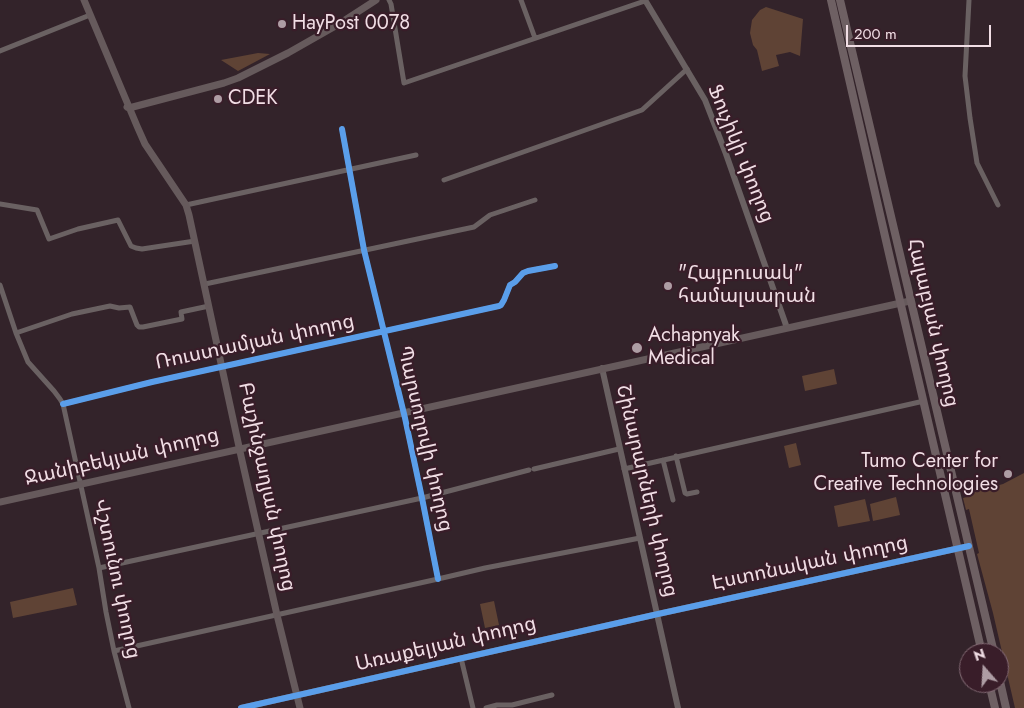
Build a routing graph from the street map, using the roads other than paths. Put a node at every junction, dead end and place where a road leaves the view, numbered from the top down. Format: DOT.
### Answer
graph roads {
  1 [pos="80,0"];
  2 [pos="84,0"];
  3 [pos="374,0"];
  4 [pos="389,0"];
  5 [pos="521,0"];
  6 [pos="645,0"];
  7 [pos="831,0"];
  8 [pos="840,0"];
  9 [pos="969,0"];
  10 [pos="89,16"];
  11 [pos="535,38"];
  12 [pos="0,51"];
  13 [pos="687,69"];
  14 [pos="128,108"];
  15 [pos="862,115"];
  16 [pos="342,129"];
  17 [pos="416,155"];
  18 [pos="349,169"];
  19 [pos="444,180"];
  20 [pos="535,200"];
  21 [pos="0,204"];
  22 [pos="186,205"];
  23 [pos="998,205"];
  24 [pos="895,237"];
  25 [pos="885,238"];
  26 [pos="195,241"];
  27 [pos="364,250"];
  28 [pos="555,266"];
  29 [pos="205,284"];
  30 [pos="0,285"];
  31 [pos="910,301"];
  32 [pos="901,303"];
  33 [pos="209,306"];
  34 [pos="787,328"];
  35 [pos="383,332"];
  36 [pos="16,333"];
  37 [pos="222,367"];
  38 [pos="602,368"];
  39 [pos="924,401"];
  40 [pos="63,404"];
  41 [pos="403,412"];
  42 [pos="240,448"];
  43 [pos="619,449"];
  44 [pos="676,456"];
  45 [pos="663,460"];
  46 [pos="624,469"];
  47 [pos="80,484"];
  48 [pos="698,492"];
  49 [pos="422,498"];
  50 [pos="673,500"];
  51 [pos="0,502"];
  52 [pos="259,534"];
  53 [pos="640,538"];
  54 [pos="969,546"];
  55 [pos="958,548"];
  56 [pos="99,568"];
  57 [pos="438,579"];
  58 [pos="658,614"];
  59 [pos="278,615"];
  60 [pos="980,643"];
  61 [pos="992,643"];
  62 [pos="114,651"];
  63 [pos="461,658"];
  64 [pos="991,693"];
  65 [pos="1003,693"];
  66 [pos="552,695"];
  67 [pos="297,696"];
  68 [pos="129,708"];
  69 [pos="241,708"];
  70 [pos="300,708"];
  71 [pos="473,708"];
  72 [pos="486,708"];
  73 [pos="678,708"];
  74 [pos="995,708"];
  75 [pos="1006,708"];
  1 -- 10 [label="main road, Բաշինջաղյան փողոց"];
  2 -- 10 [label="main road, Բաշինջաղյան փողոց"];
  3 -- 14 [label="main road"];
  4 -- 11 [label="street"];
  5 -- 11 [label="street"];
  6 -- 11 [label="street"];
  6 -- 13 [label="street, Ֆուչիկի փողոց"];
  7 -- 15 [label="main road, Հալաբյան փողոց"];
  8 -- 15 [label="main road, Հալաբյան փողոց"];
  9 -- 23 [label="street"];
  10 -- 12 [label="street"];
  10 -- 14 [label="main road, Բաշինջաղյան փողոց"];
  13 -- 19 [label="street"];
  13 -- 34 [label="street, Ֆուչիկի փողոց"];
  14 -- 22 [label="main road, Բաշինջաղյան փողոց"];
  15 -- 24 [label="main road, Հալաբյան փողոց"];
  15 -- 25 [label="main road, Հալաբյան փողոց"];
  16 -- 18 [label="street, Պարսողովի փողոց"];
  17 -- 18 [label="street"];
  18 -- 22 [label="street"];
  18 -- 27 [label="street, Պարսողովի փողոց"];
  20 -- 27 [label="street"];
  21 -- 26 [label="street"];
  22 -- 26 [label="main road, Բաշինջաղյան փողոց"];
  24 -- 25 [label="main road"];
  24 -- 31 [label="main road, Հալաբյան փողոց"];
  25 -- 32 [label="main road, Հալաբյան փողոց"];
  26 -- 29 [label="main road, Բաշինջաղյան փողոց"];
  27 -- 29 [label="street"];
  27 -- 35 [label="street, Պարսողովի փողոց"];
  28 -- 35 [label="street, Ռուստամյան փողոց"];
  29 -- 33 [label="main road, Բաշինջաղյան փողոց"];
  30 -- 36 [label="street, Վշտունու փողոց"];
  31 -- 32 [label="main road, Ջանիբեկյան փողոց"];
  31 -- 54 [label="main road, Հալաբյան փողոց"];
  32 -- 34 [label="main road, Ջանիբեկյան փողոց"];
  32 -- 39 [label="main road, Հալաբյան փողոց"];
  33 -- 36 [label="street"];
  33 -- 37 [label="main road, Բաշինջաղյան փողոց"];
  34 -- 38 [label="main road, Ջանիբեկյան փողոց"];
  35 -- 37 [label="street, Ռուստամյան փողոց"];
  35 -- 41 [label="street, Պարսողովի փողոց"];
  36 -- 40 [label="street, Վշտունու փողոց"];
  37 -- 40 [label="street, Ռուստամյան փողոց"];
  37 -- 42 [label="main road, Բաշինջաղյան փողոց"];
  38 -- 41 [label="main road, Ջանիբեկյան փողոց"];
  38 -- 43 [label="street, Շինարարների փողոց"];
  39 -- 44 [label="street"];
  39 -- 55 [label="main road, Հալաբյան փողոց"];
  40 -- 47 [label="street, Վշտունու փողոց"];
  41 -- 42 [label="main road, Ջանիբեկյան փողոց"];
  41 -- 49 [label="street, Պարսողովի փողոց"];
  42 -- 47 [label="main road, Ջանիբեկյան փողոց"];
  42 -- 52 [label="main road, Բաշինջաղյան փողոց"];
  43 -- 46 [label="street, Շինարարների փողոց"];
  43 -- 49 [label="street"];
  44 -- 45 [label="street"];
  44 -- 48 [label="street"];
  45 -- 46 [label="street"];
  45 -- 50 [label="street"];
  46 -- 53 [label="street, Շինարարների փողոց"];
  47 -- 51 [label="main road, Ջանիբեկյան փողոց"];
  47 -- 56 [label="street, Վշտունու փողոց"];
  49 -- 52 [label="street"];
  49 -- 57 [label="street, Պարսողովի փողոց"];
  52 -- 56 [label="street"];
  52 -- 59 [label="main road, Բաշինջաղյան փողոց"];
  53 -- 57 [label="street"];
  53 -- 58 [label="street, Շինարարների փողոց"];
  54 -- 55 [label="street, Էստոնական փողոց"];
  54 -- 61 [label="main road, Հալաբյան փողոց"];
  55 -- 58 [label="street, Էստոնական փողոց"];
  55 -- 60 [label="main road, Հալաբյան փողոց"];
  56 -- 62 [label="street, Վշտունու փողոց"];
  57 -- 59 [label="street"];
  58 -- 63 [label="street, Առաքելյան փողոց"];
  58 -- 73 [label="street, Շինարարների փողոց"];
  59 -- 62 [label="street"];
  59 -- 67 [label="main road, Բաշինջաղյան փողոց"];
  62 -- 68 [label="street, Վշտունու փողոց"];
  63 -- 67 [label="street, Առաքելյան փողոց"];
  63 -- 71 [label="street"];
  64 -- 74 [label="main road"];
  65 -- 75 [label="main road"];
  66 -- 72 [label="street"];
  67 -- 69 [label="street, Առաքելյան փողոց"];
  67 -- 70 [label="main road, Բաշինջաղյան փողոց"];
}
